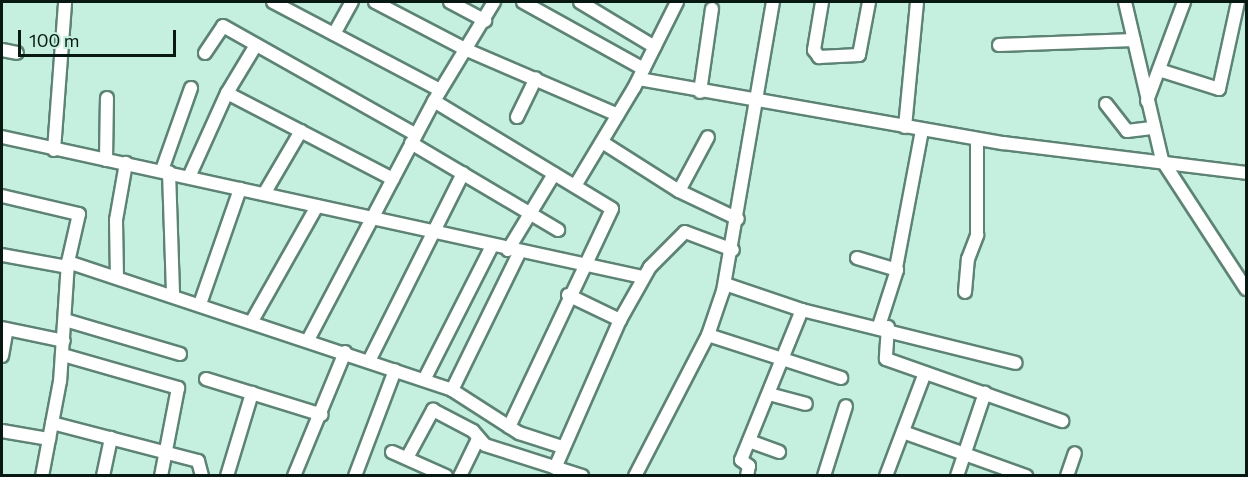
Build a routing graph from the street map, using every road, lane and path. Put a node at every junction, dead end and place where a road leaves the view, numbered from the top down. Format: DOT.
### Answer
graph roads {
  1 [pos="65,2"];
  2 [pos="273,2"];
  3 [pos="352,2"];
  4 [pos="375,2"];
  5 [pos="450,2"];
  6 [pos="494,2"];
  7 [pos="523,2"];
  8 [pos="580,2"];
  9 [pos="677,2"];
  10 [pos="773,2"];
  11 [pos="822,2"];
  12 [pos="869,2"];
  13 [pos="917,2"];
  14 [pos="1184,2"];
  15 [pos="1238,2"];
  16 [pos="1129,5"];
  17 [pos="712,9"];
  18 [pos="485,21"];
  19 [pos="334,34"];
  20 [pos="1134,40"];
  21 [pos="256,45"];
  22 [pos="999,45"];
  23 [pos="655,47"];
  24 [pos="2,50"];
  25 [pos="467,50"];
  26 [pos="17,53"];
  27 [pos="205,54"];
  28 [pos="1159,70"];
  29 [pos="641,74"];
  30 [pos="536,78"];
  31 [pos="191,88"];
  32 [pos="700,92"];
  33 [pos="227,93"];
  34 [pos="437,95"];
  35 [pos="107,98"];
  36 [pos="1147,102"];
  37 [pos="759,104"];
  38 [pos="1106,104"];
  39 [pos="618,115"];
  40 [pos="517,117"];
  41 [pos="905,127"];
  42 [pos="1152,128"];
  43 [pos="922,130"];
  44 [pos="301,131"];
  45 [pos="2,137"];
  46 [pos="708,137"];
  47 [pos="413,138"];
  48 [pos="977,139"];
  49 [pos="602,142"];
  50 [pos="54,150"];
  51 [pos="106,160"];
  52 [pos="1162,160"];
  53 [pos="126,163"];
  54 [pos="165,171"];
  55 [pos="463,173"];
  56 [pos="1246,173"];
  57 [pos="554,174"];
  58 [pos="189,177"];
  59 [pos="393,179"];
  60 [pos="575,186"];
  61 [pos="240,189"];
  62 [pos="679,191"];
  63 [pos="264,194"];
  64 [pos="2,196"];
  65 [pos="317,206"];
  66 [pos="530,213"];
  67 [pos="374,218"];
  68 [pos="738,219"];
  69 [pos="558,230"];
  70 [pos="436,232"];
  71 [pos="492,246"];
  72 [pos="733,250"];
  73 [pos="513,252"];
  74 [pos="2,255"];
  75 [pos="856,258"];
  76 [pos="68,264"];
  77 [pos="582,266"];
  78 [pos="896,268"];
  79 [pos="117,278"];
  80 [pos="642,278"];
  81 [pos="725,284"];
  82 [pos="1246,289"];
  83 [pos="965,292"];
  84 [pos="568,295"];
  85 [pos="173,296"];
  86 [pos="200,304"];
  87 [pos="802,310"];
  88 [pos="65,320"];
  89 [pos="620,320"];
  90 [pos="252,321"];
  91 [pos="884,327"];
  92 [pos="4,329"];
  93 [pos="708,335"];
  94 [pos="308,340"];
  95 [pos="64,341"];
  96 [pos="345,352"];
  97 [pos="180,354"];
  98 [pos="63,355"];
  99 [pos="2,356"];
  100 [pos="784,360"];
  101 [pos="369,361"];
  102 [pos="1016,363"];
  103 [pos="395,370"];
  104 [pos="925,373"];
  105 [pos="841,378"];
  106 [pos="206,379"];
  107 [pos="424,380"];
  108 [pos="452,390"];
  109 [pos="252,393"];
  110 [pos="985,393"];
  111 [pos="769,394"];
  112 [pos="806,404"];
  113 [pos="846,406"];
  114 [pos="322,415"];
  115 [pos="1062,421"];
  116 [pos="52,423"];
  117 [pos="509,427"];
  118 [pos="2,431"];
  119 [pos="903,432"];
  120 [pos="111,438"];
  121 [pos="478,439"];
  122 [pos="49,440"];
  123 [pos="749,441"];
  124 [pos="562,447"];
  125 [pos="966,451"];
  126 [pos="165,452"];
  127 [pos="392,452"];
  128 [pos="779,452"];
  129 [pos="1075,453"];
  130 [pos="407,458"];
  131 [pos="555,468"];
  132 [pos="42,476"];
  133 [pos="103,476"];
  134 [pos="161,476"];
  135 [pos="202,476"];
  136 [pos="227,476"];
  137 [pos="294,476"];
  138 [pos="355,476"];
  139 [pos="446,476"];
  140 [pos="460,476"];
  141 [pos="582,476"];
  142 [pos="635,476"];
  143 [pos="747,476"];
  144 [pos="824,476"];
  145 [pos="886,476"];
  146 [pos="957,476"];
  147 [pos="1026,476"];
  148 [pos="1068,476"];
  1 -- 50 [label="street"];
  2 -- 19 [label="street"];
  3 -- 19 [label="street"];
  4 -- 25 [label="street"];
  5 -- 18 [label="street"];
  6 -- 18 [label="street"];
  7 -- 29 [label="street"];
  8 -- 23 [label="street"];
  9 -- 23 [label="street"];
  10 -- 37 [label="street"];
  11 -- 12 [label="street"];
  13 -- 41 [label="street"];
  14 -- 28 [label="street"];
  15 -- 28 [label="street"];
  16 -- 20 [label="street"];
  17 -- 32 [label="street"];
  18 -- 25 [label="street"];
  19 -- 34 [label="street"];
  20 -- 22 [label="street"];
  20 -- 36 [label="street"];
  21 -- 27 [label="street"];
  21 -- 33 [label="street"];
  21 -- 47 [label="street"];
  23 -- 29 [label="street"];
  24 -- 26 [label="street"];
  25 -- 30 [label="street"];
  25 -- 34 [label="street"];
  28 -- 36 [label="street"];
  29 -- 32 [label="street"];
  29 -- 39 [label="street"];
  30 -- 39 [label="street"];
  30 -- 40 [label="street"];
  31 -- 54 [label="street"];
  32 -- 37 [label="street"];
  33 -- 44 [label="street"];
  33 -- 58 [label="street"];
  34 -- 47 [label="street"];
  34 -- 57 [label="street"];
  35 -- 51 [label="street"];
  36 -- 42 [label="street"];
  37 -- 41 [label="street"];
  37 -- 68 [label="street"];
  38 -- 42 [label="street"];
  39 -- 49 [label="street"];
  41 -- 43 [label="street"];
  42 -- 52 [label="street"];
  43 -- 48 [label="street"];
  43 -- 78 [label="street"];
  44 -- 59 [label="street"];
  44 -- 63 [label="street"];
  45 -- 50 [label="street"];
  46 -- 62 [label="street"];
  47 -- 55 [label="street"];
  47 -- 59 [label="street"];
  48 -- 52 [label="street"];
  48 -- 83 [label="street"];
  49 -- 60 [label="street"];
  49 -- 62 [label="street"];
  50 -- 51 [label="street"];
  51 -- 53 [label="street"];
  52 -- 56 [label="street"];
  52 -- 82 [label="street"];
  53 -- 54 [label="street"];
  53 -- 79 [label="street"];
  54 -- 58 [label="street"];
  54 -- 85 [label="street"];
  55 -- 66 [label="street"];
  55 -- 70 [label="street"];
  57 -- 60 [label="street"];
  57 -- 66 [label="street"];
  58 -- 61 [label="street"];
  59 -- 67 [label="street"];
  60 -- 77 [label="street"];
  61 -- 63 [label="street"];
  61 -- 86 [label="street"];
  62 -- 68 [label="street"];
  63 -- 65 [label="street"];
  64 -- 76 [label="street"];
  65 -- 67 [label="street"];
  65 -- 90 [label="street"];
  66 -- 69 [label="street"];
  66 -- 73 [label="street"];
  67 -- 70 [label="street"];
  67 -- 94 [label="street"];
  68 -- 72 [label="street"];
  70 -- 71 [label="street"];
  70 -- 101 [label="street"];
  71 -- 73 [label="street"];
  71 -- 107 [label="street"];
  72 -- 80 [label="street"];
  72 -- 81 [label="street"];
  73 -- 77 [label="street"];
  73 -- 108 [label="street"];
  74 -- 76 [label="street"];
  75 -- 78 [label="street"];
  76 -- 79 [label="street"];
  76 -- 88 [label="street"];
  77 -- 80 [label="street"];
  77 -- 84 [label="street"];
  78 -- 91 [label="street"];
  79 -- 85 [label="street"];
  80 -- 89 [label="street"];
  81 -- 87 [label="street"];
  81 -- 93 [label="street"];
  84 -- 89 [label="street"];
  84 -- 117 [label="street"];
  85 -- 86 [label="street"];
  86 -- 90 [label="street"];
  87 -- 91 [label="street"];
  87 -- 100 [label="street"];
  88 -- 95 [label="street"];
  88 -- 97 [label="street"];
  89 -- 124 [label="street"];
  90 -- 94 [label="street"];
  91 -- 102 [label="street"];
  91 -- 104 [label="street"];
  92 -- 95 [label="street"];
  92 -- 99 [label="street"];
  93 -- 100 [label="street"];
  93 -- 142 [label="street"];
  94 -- 96 [label="street"];
  95 -- 98 [label="street"];
  96 -- 101 [label="street"];
  96 -- 114 [label="street"];
  98 -- 116 [label="street"];
  98 -- 126 [label="street"];
  100 -- 105 [label="street"];
  100 -- 111 [label="street"];
  101 -- 103 [label="street"];
  103 -- 107 [label="street"];
  103 -- 138 [label="street"];
  104 -- 110 [label="street"];
  104 -- 119 [label="street"];
  106 -- 109 [label="street"];
  107 -- 108 [label="street"];
  108 -- 117 [label="street"];
  109 -- 114 [label="street"];
  109 -- 136 [label="street"];
  110 -- 115 [label="street"];
  110 -- 125 [label="street"];
  111 -- 112 [label="street"];
  111 -- 123 [label="street"];
  113 -- 144 [label="street"];
  114 -- 137 [label="street"];
  116 -- 120 [label="street"];
  116 -- 122 [label="street"];
  117 -- 124 [label="street"];
  118 -- 122 [label="street"];
  119 -- 125 [label="street"];
  119 -- 145 [label="street"];
  120 -- 126 [label="street"];
  120 -- 133 [label="street"];
  121 -- 130 [label="street"];
  121 -- 131 [label="street"];
  121 -- 140 [label="street"];
  122 -- 132 [label="street"];
  123 -- 128 [label="street"];
  123 -- 143 [label="street"];
  124 -- 131 [label="street"];
  125 -- 146 [label="street"];
  125 -- 147 [label="street"];
  126 -- 134 [label="street"];
  126 -- 135 [label="street"];
  127 -- 130 [label="street"];
  129 -- 148 [label="street"];
  130 -- 139 [label="street"];
  131 -- 141 [label="street"];
}
